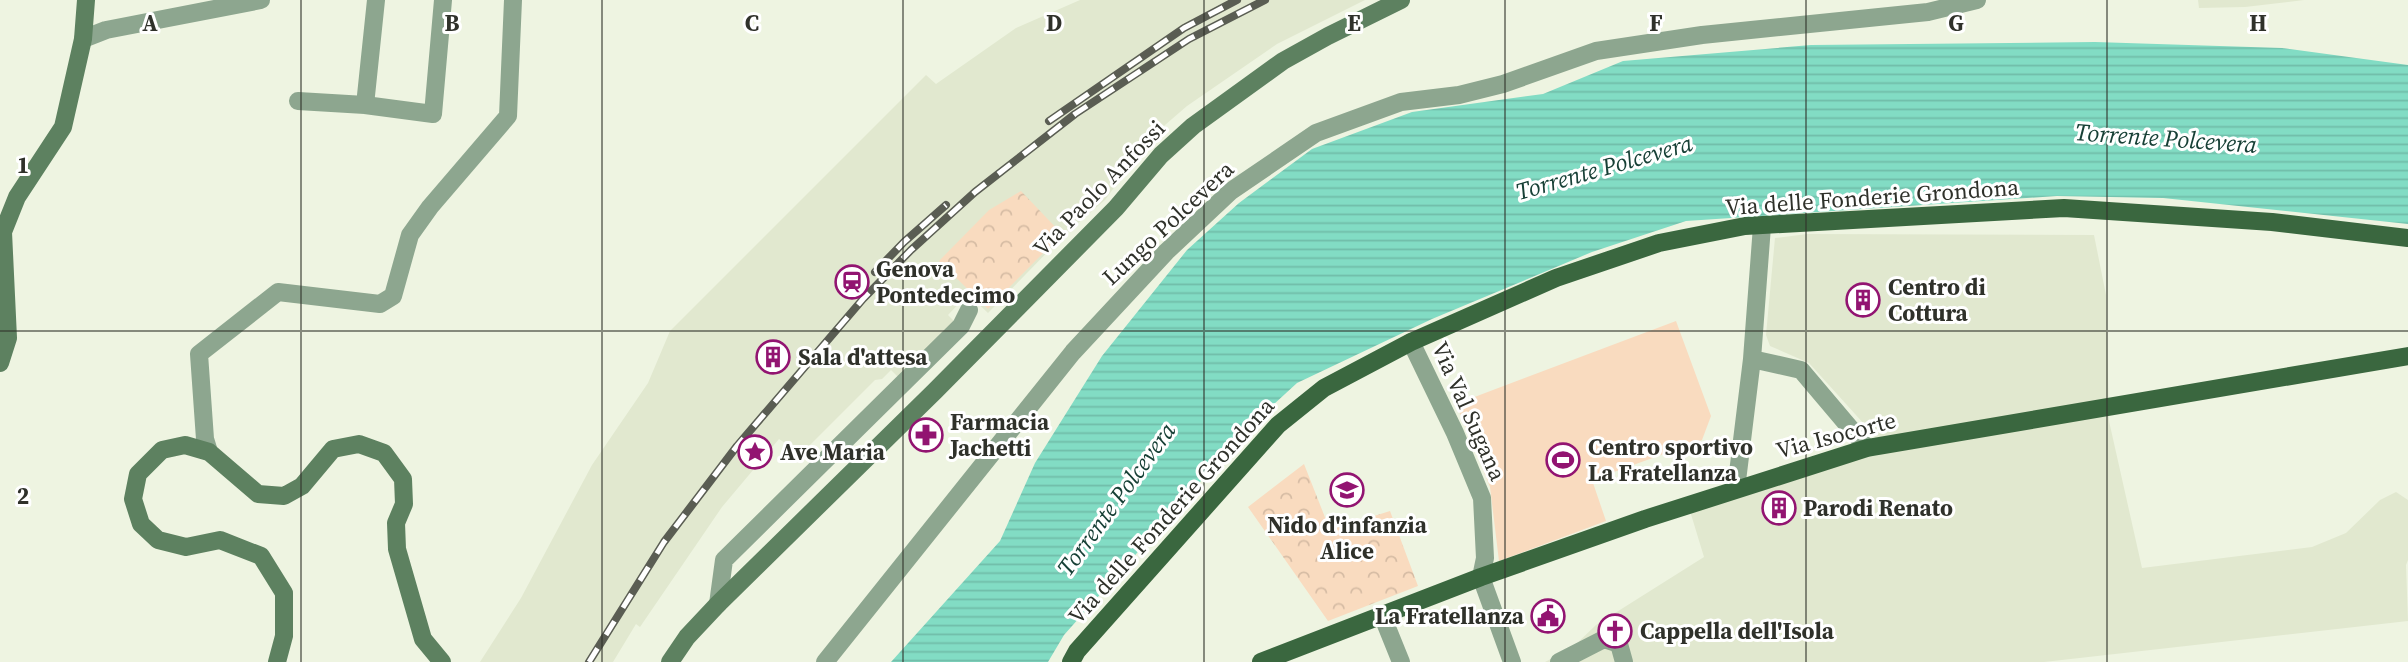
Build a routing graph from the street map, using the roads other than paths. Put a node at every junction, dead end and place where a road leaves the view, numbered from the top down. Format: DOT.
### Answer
graph roads {
  1 [pos="86,0"];
  2 [pos="261,0"];
  3 [pos="376,0"];
  4 [pos="443,0"];
  5 [pos="513,0"];
  6 [pos="1401,0"];
  7 [pos="1977,0"];
  8 [pos="83,39"];
  9 [pos="298,101"];
  10 [pos="365,105"];
  11 [pos="1762,226"];
  12 [pos="2408,238"];
  13 [pos="969,310"];
  14 [pos="1410,342"];
  15 [pos="2408,356"];
  16 [pos="1752,359"];
  17 [pos="0,363"];
  18 [pos="1867,448"];
  19 [pos="209,452"];
  20 [pos="1736,489"];
  21 [pos="1481,577"];
  22 [pos="718,604"];
  23 [pos="1382,615"];
  24 [pos="277,662"];
  25 [pos="442,662"];
  26 [pos="670,662"];
  27 [pos="825,662"];
  28 [pos="1070,662"];
  29 [pos="1261,662"];
  30 [pos="1401,662"];
  31 [pos="1512,662"];
  32 [pos="1559,662"];
  33 [pos="1624,662"];
  1 -- 8 [label="street"];
  2 -- 8 [label="street"];
  3 -- 10 [label="street"];
  4 -- 10 [label="street"];
  5 -- 19 [label="street"];
  6 -- 22 [label="street, Via Paolo Anfossi"];
  7 -- 27 [label="street, Lungo Polcevera"];
  8 -- 17 [label="street"];
  9 -- 10 [label="street"];
  11 -- 12 [label="main road, Via delle Fonderie Grondona"];
  11 -- 14 [label="main road, Via delle Fonderie Grondona"];
  11 -- 16 [label="street"];
  13 -- 22 [label="street"];
  14 -- 21 [label="street, Via Val Sugana"];
  14 -- 28 [label="main road, Via delle Fonderie Grondona"];
  15 -- 18 [label="main road, Via Isocorte"];
  16 -- 18 [label="street"];
  16 -- 20 [label="street"];
  18 -- 20 [label="main road, Via Isocorte"];
  19 -- 24 [label="street"];
  19 -- 25 [label="street"];
  20 -- 21 [label="main road, Via Isocorte"];
  21 -- 23 [label="main road, Via Isocorte"];
  21 -- 31 [label="street, Via Val Sugana"];
  22 -- 26 [label="street, Via Paolo Anfossi"];
  23 -- 29 [label="main road, Via Isocorte"];
  23 -- 30 [label="street"];
  32 -- 33 [label="street"];
}
